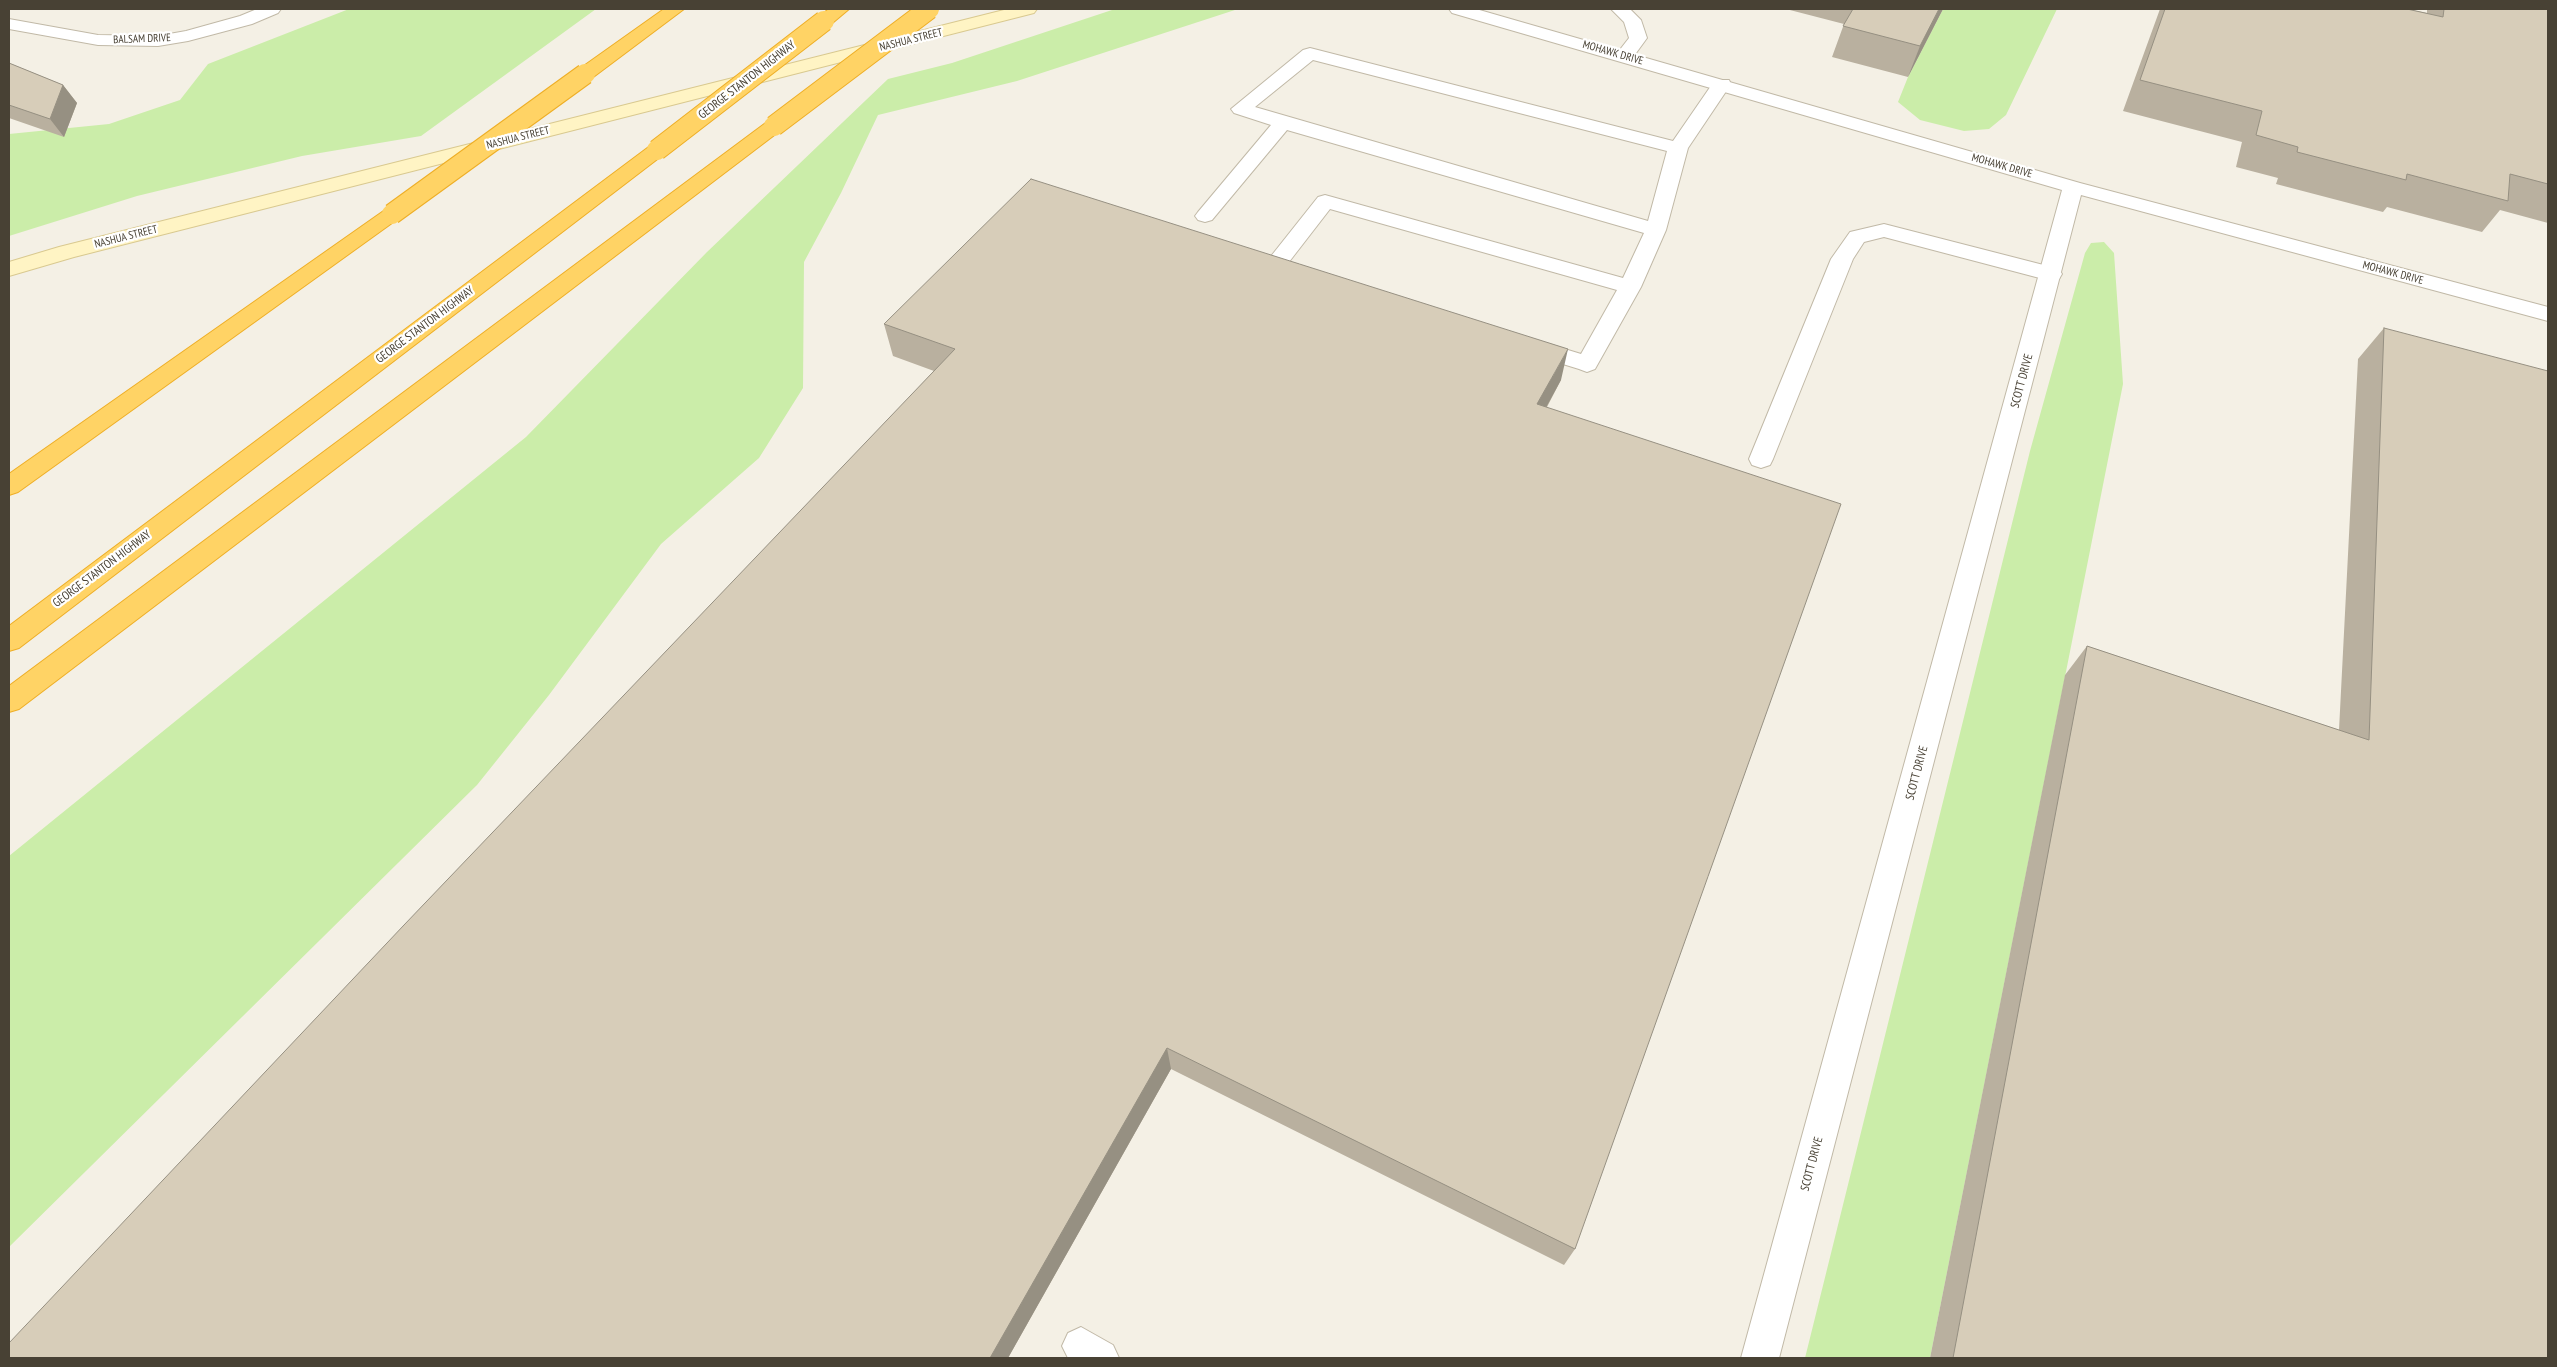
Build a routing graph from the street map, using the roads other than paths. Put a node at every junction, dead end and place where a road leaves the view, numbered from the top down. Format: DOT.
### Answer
graph roads {
  1 [pos="272,9"];
  2 [pos="675,9"];
  3 [pos="840,9"];
  4 [pos="929,9"];
  5 [pos="1028,9"];
  6 [pos="1458,9"];
  7 [pos="1620,9"];
  8 [pos="9,24"];
  9 [pos="1624,56"];
  10 [pos="1722,84"];
  11 [pos="1283,123"];
  12 [pos="1678,148"];
  13 [pos="2074,187"];
  14 [pos="1204,216"];
  15 [pos="1656,230"];
  16 [pos="9,269"];
  17 [pos="2050,274"];
  18 [pos="1322,280"];
  19 [pos="1630,287"];
  20 [pos="2548,314"];
  21 [pos="1511,340"];
  22 [pos="1761,458"];
  23 [pos="9,486"];
  24 [pos="9,640"];
  25 [pos="9,701"];
  26 [pos="1760,1358"];
  1 -- 8 [label="street, BALSAM DRIVE"];
  2 -- 23 [label="highway, bridge"];
  3 -- 24 [label="highway, GEORGE STANTON HIGHWAY, bridge"];
  4 -- 25 [label="highway, bridge"];
  5 -- 16 [label="main road, NASHUA STREET"];
  6 -- 9 [label="street, MOHAWK DRIVE"];
  7 -- 9 [label="street"];
  9 -- 10 [label="street, MOHAWK DRIVE"];
  10 -- 12 [label="street"];
  10 -- 13 [label="street, MOHAWK DRIVE"];
  11 -- 12 [label="street"];
  11 -- 14 [label="street"];
  11 -- 15 [label="street"];
  12 -- 15 [label="street"];
  13 -- 17 [label="street, SCOTT DRIVE"];
  13 -- 20 [label="street, MOHAWK DRIVE"];
  15 -- 19 [label="street"];
  17 -- 22 [label="street"];
  17 -- 26 [label="street, SCOTT DRIVE"];
  18 -- 19 [label="street"];
  19 -- 21 [label="street"];
}
